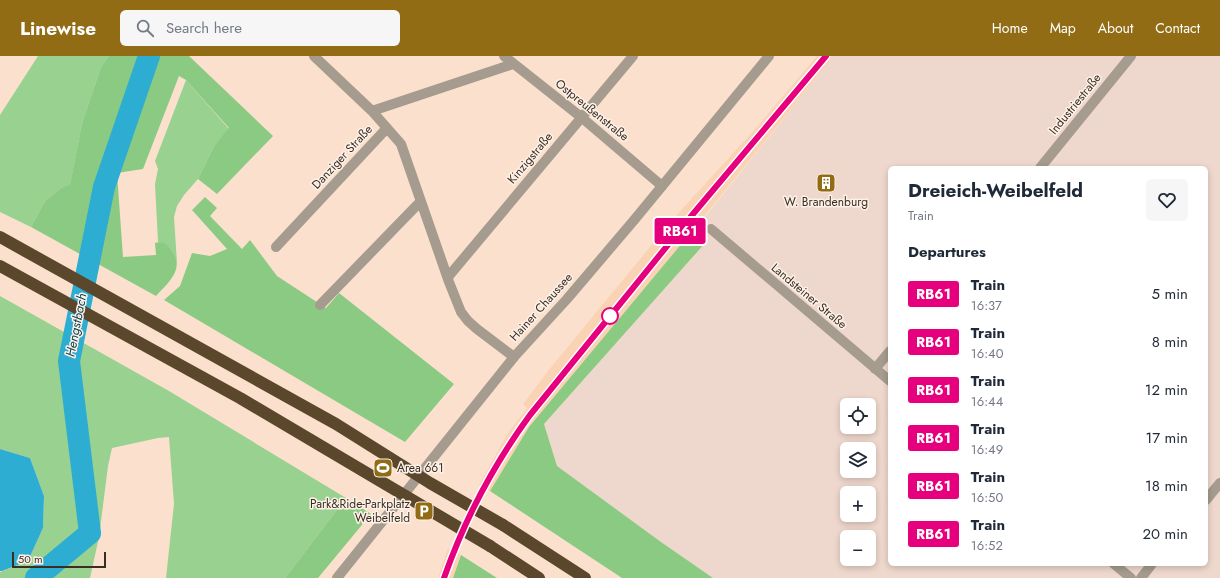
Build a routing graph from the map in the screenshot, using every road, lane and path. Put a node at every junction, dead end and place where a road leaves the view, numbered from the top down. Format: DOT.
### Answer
graph roads {
  1 [pos="314,56"];
  2 [pos="504,56"];
  3 [pos="633,56"];
  4 [pos="769,56"];
  5 [pos="1131,56"];
  6 [pos="513,64"];
  7 [pos="372,112"];
  8 [pos="581,118"];
  9 [pos="388,128"];
  10 [pos="1042,166"];
  11 [pos="662,186"];
  12 [pos="421,201"];
  13 [pos="711,229"];
  14 [pos="0,237"];
  15 [pos="276,247"];
  16 [pos="0,266"];
  17 [pos="448,277"];
  18 [pos="320,305"];
  19 [pos="888,353"];
  20 [pos="514,357"];
  21 [pos="875,369"];
  22 [pos="888,380"];
  23 [pos="1220,483"];
  24 [pos="1208,498"];
  25 [pos="1116,566"];
  26 [pos="1150,566"];
  27 [pos="336,578"];
  28 [pos="539,578"];
  29 [pos="585,578"];
  30 [pos="1131,578"];
  31 [pos="1141,578"];
  1 -- 7 [label="street"];
  2 -- 6 [label="street, Ostpreußenstraße"];
  3 -- 8 [label="street, Kinzigstraße"];
  4 -- 11 [label="street, Hainer Chaussee"];
  5 -- 10 [label="street, Industriestraße"];
  6 -- 7 [label="street"];
  6 -- 8 [label="street, Ostpreußenstraße"];
  7 -- 9 [label="street"];
  8 -- 11 [label="street, Ostpreußenstraße"];
  8 -- 17 [label="street, Kinzigstraße"];
  9 -- 12 [label="street, Danziger Straße"];
  9 -- 15 [label="street, Danziger Straße"];
  11 -- 20 [label="street, Hainer Chaussee"];
  12 -- 17 [label="street, Danziger Straße"];
  12 -- 18 [label="street"];
  13 -- 21 [label="street, Landsteiner Straße"];
  14 -- 29 [label="highway, bridge"];
  16 -- 28 [label="highway, bridge"];
  17 -- 20 [label="street, Danziger Straße"];
  19 -- 21 [label="street"];
  20 -- 27 [label="street, Hainer Chaussee"];
  21 -- 22 [label="street, Landsteiner Straße"];
  23 -- 24 [label="street"];
  25 -- 30 [label="street"];
  26 -- 31 [label="street"];
}
